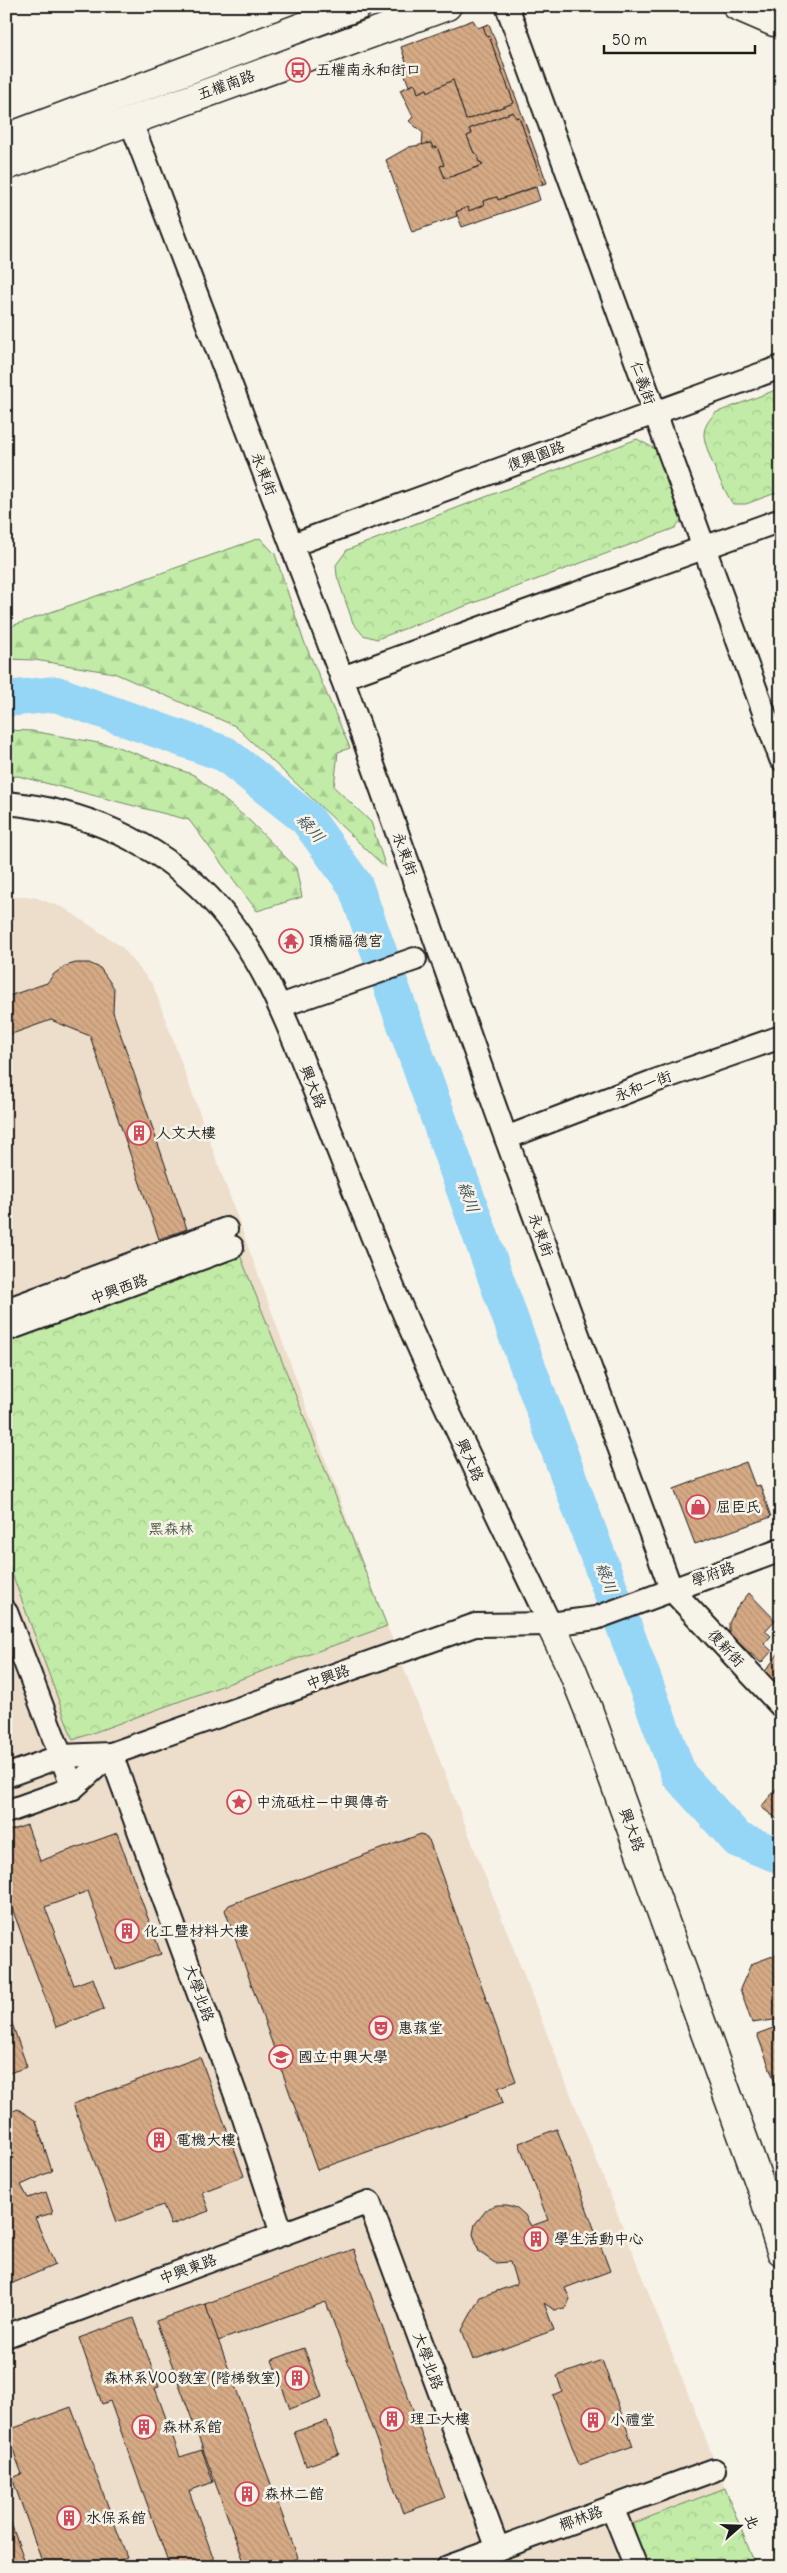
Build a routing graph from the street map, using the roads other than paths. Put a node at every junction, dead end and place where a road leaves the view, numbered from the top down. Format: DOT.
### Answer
graph roads {
  1 [pos="358,6"];
  2 [pos="447,6"];
  3 [pos="506,6"];
  4 [pos="737,6"];
  5 [pos="774,23"];
  6 [pos="131,122"];
  7 [pos="6,138"];
  8 [pos="6,166"];
  9 [pos="781,367"];
  10 [pos="654,412"];
  11 [pos="781,520"];
  12 [pos="292,545"];
  13 [pos="704,547"];
  14 [pos="342,678"];
  15 [pos="781,759"];
  16 [pos="6,803"];
  17 [pos="415,958"];
  18 [pos="280,1006"];
  19 [pos="781,1037"];
  20 [pos="506,1138"];
  21 [pos="6,1310"];
  22 [pos="6,1330"];
  23 [pos="781,1550"];
  24 [pos="671,1589"];
  25 [pos="6,1612"];
  26 [pos="550,1624"];
  27 [pos="781,1706"];
  28 [pos="110,1754"];
  29 [pos="61,1756"];
  30 [pos="6,1776"];
  31 [pos="73,1788"];
  32 [pos="6,1812"];
  33 [pos="369,2202"];
  34 [pos="282,2234"];
  35 [pos="781,2251"];
  36 [pos="6,2336"];
  37 [pos="714,2470"];
  38 [pos="612,2507"];
  39 [pos="498,2548"];
  40 [pos="448,2567"];
  41 [pos="636,2567"];
  1 -- 7 [label="main road, 五權南路"];
  2 -- 6 [label="main road, 五權南路"];
  3 -- 10 [label="street, 仁義街"];
  4 -- 5 [label="main road"];
  6 -- 8 [label="main road, 五權南路"];
  6 -- 12 [label="street, 永東街"];
  9 -- 10 [label="street, 復興園路"];
  10 -- 12 [label="street, 復興園路"];
  10 -- 13 [label="street, 仁義街"];
  11 -- 13 [label="street"];
  12 -- 14 [label="street, 永東街"];
  13 -- 14 [label="street"];
  13 -- 15 [label="street, 仁義街"];
  14 -- 20 [label="street, 永東街"];
  16 -- 18 [label="street, 興大路"];
  17 -- 18 [label="street"];
  18 -- 26 [label="street, 興大路"];
  19 -- 20 [label="street, 永和一街"];
  20 -- 24 [label="street, 永東街"];
  21 -- 22 [label="street, 中興西路"];
  23 -- 24 [label="street, 學府路"];
  24 -- 26 [label="street, 學府路"];
  24 -- 27 [label="street, 復新街"];
  25 -- 29 [label="street"];
  26 -- 28 [label="street, 中興路"];
  26 -- 35 [label="main road, 興大路"];
  28 -- 29 [label="street, 中興路"];
  28 -- 31 [label="street, 中興路"];
  28 -- 34 [label="street, 大學北路"];
  29 -- 30 [label="street, 中興路"];
  29 -- 31 [label="street"];
  31 -- 32 [label="street, 中興路"];
  33 -- 34 [label="street, 中興東路"];
  33 -- 39 [label="street, 大學北路"];
  34 -- 36 [label="street, 中興東路"];
  37 -- 38 [label="street, 椰林路"];
  38 -- 39 [label="street, 椰林路"];
  38 -- 41 [label="street"];
  39 -- 40 [label="street, 椰林路"];
}
